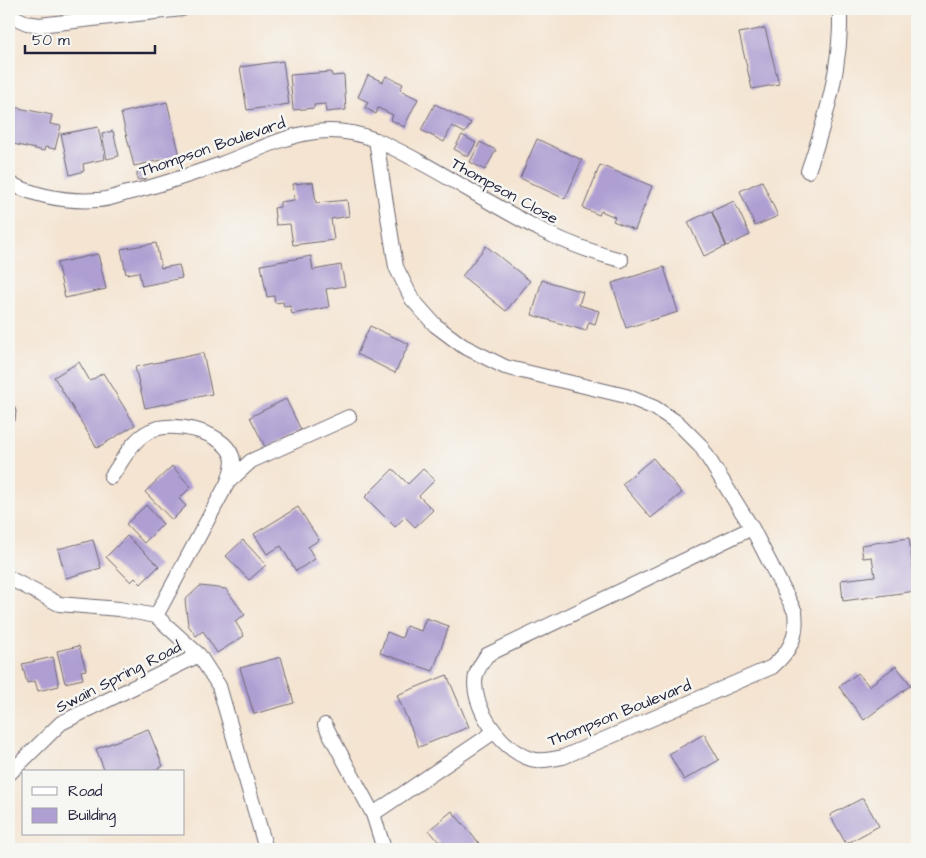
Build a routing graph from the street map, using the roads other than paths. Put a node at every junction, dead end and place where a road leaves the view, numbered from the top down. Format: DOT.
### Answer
graph roads {
  1 [pos="182,9"];
  2 [pos="840,9"];
  3 [pos="9,15"];
  4 [pos="376,140"];
  5 [pos="808,172"];
  6 [pos="9,183"];
  7 [pos="621,260"];
  8 [pos="349,417"];
  9 [pos="111,477"];
  10 [pos="228,482"];
  11 [pos="752,528"];
  12 [pos="9,578"];
  13 [pos="156,616"];
  14 [pos="199,655"];
  15 [pos="325,726"];
  16 [pos="494,732"];
  17 [pos="9,774"];
  18 [pos="373,814"];
  19 [pos="266,849"];
  20 [pos="384,849"];
  1 -- 3 [label="street"];
  2 -- 5 [label="street"];
  4 -- 6 [label="street, Thompson Boulevard"];
  4 -- 7 [label="street, Thompson Close"];
  4 -- 11 [label="street, Thompson Boulevard"];
  8 -- 10 [label="street"];
  9 -- 10 [label="street"];
  10 -- 13 [label="street"];
  11 -- 16 [label="street, Thompson Boulevard"];
  11 -- 16 [label="street, Thompson Boulevard"];
  12 -- 13 [label="street"];
  13 -- 14 [label="street, Swain Spring Road"];
  14 -- 17 [label="street, Swain Spring Road"];
  14 -- 19 [label="street"];
  15 -- 18 [label="street"];
  16 -- 18 [label="street"];
  18 -- 20 [label="street"];
}
